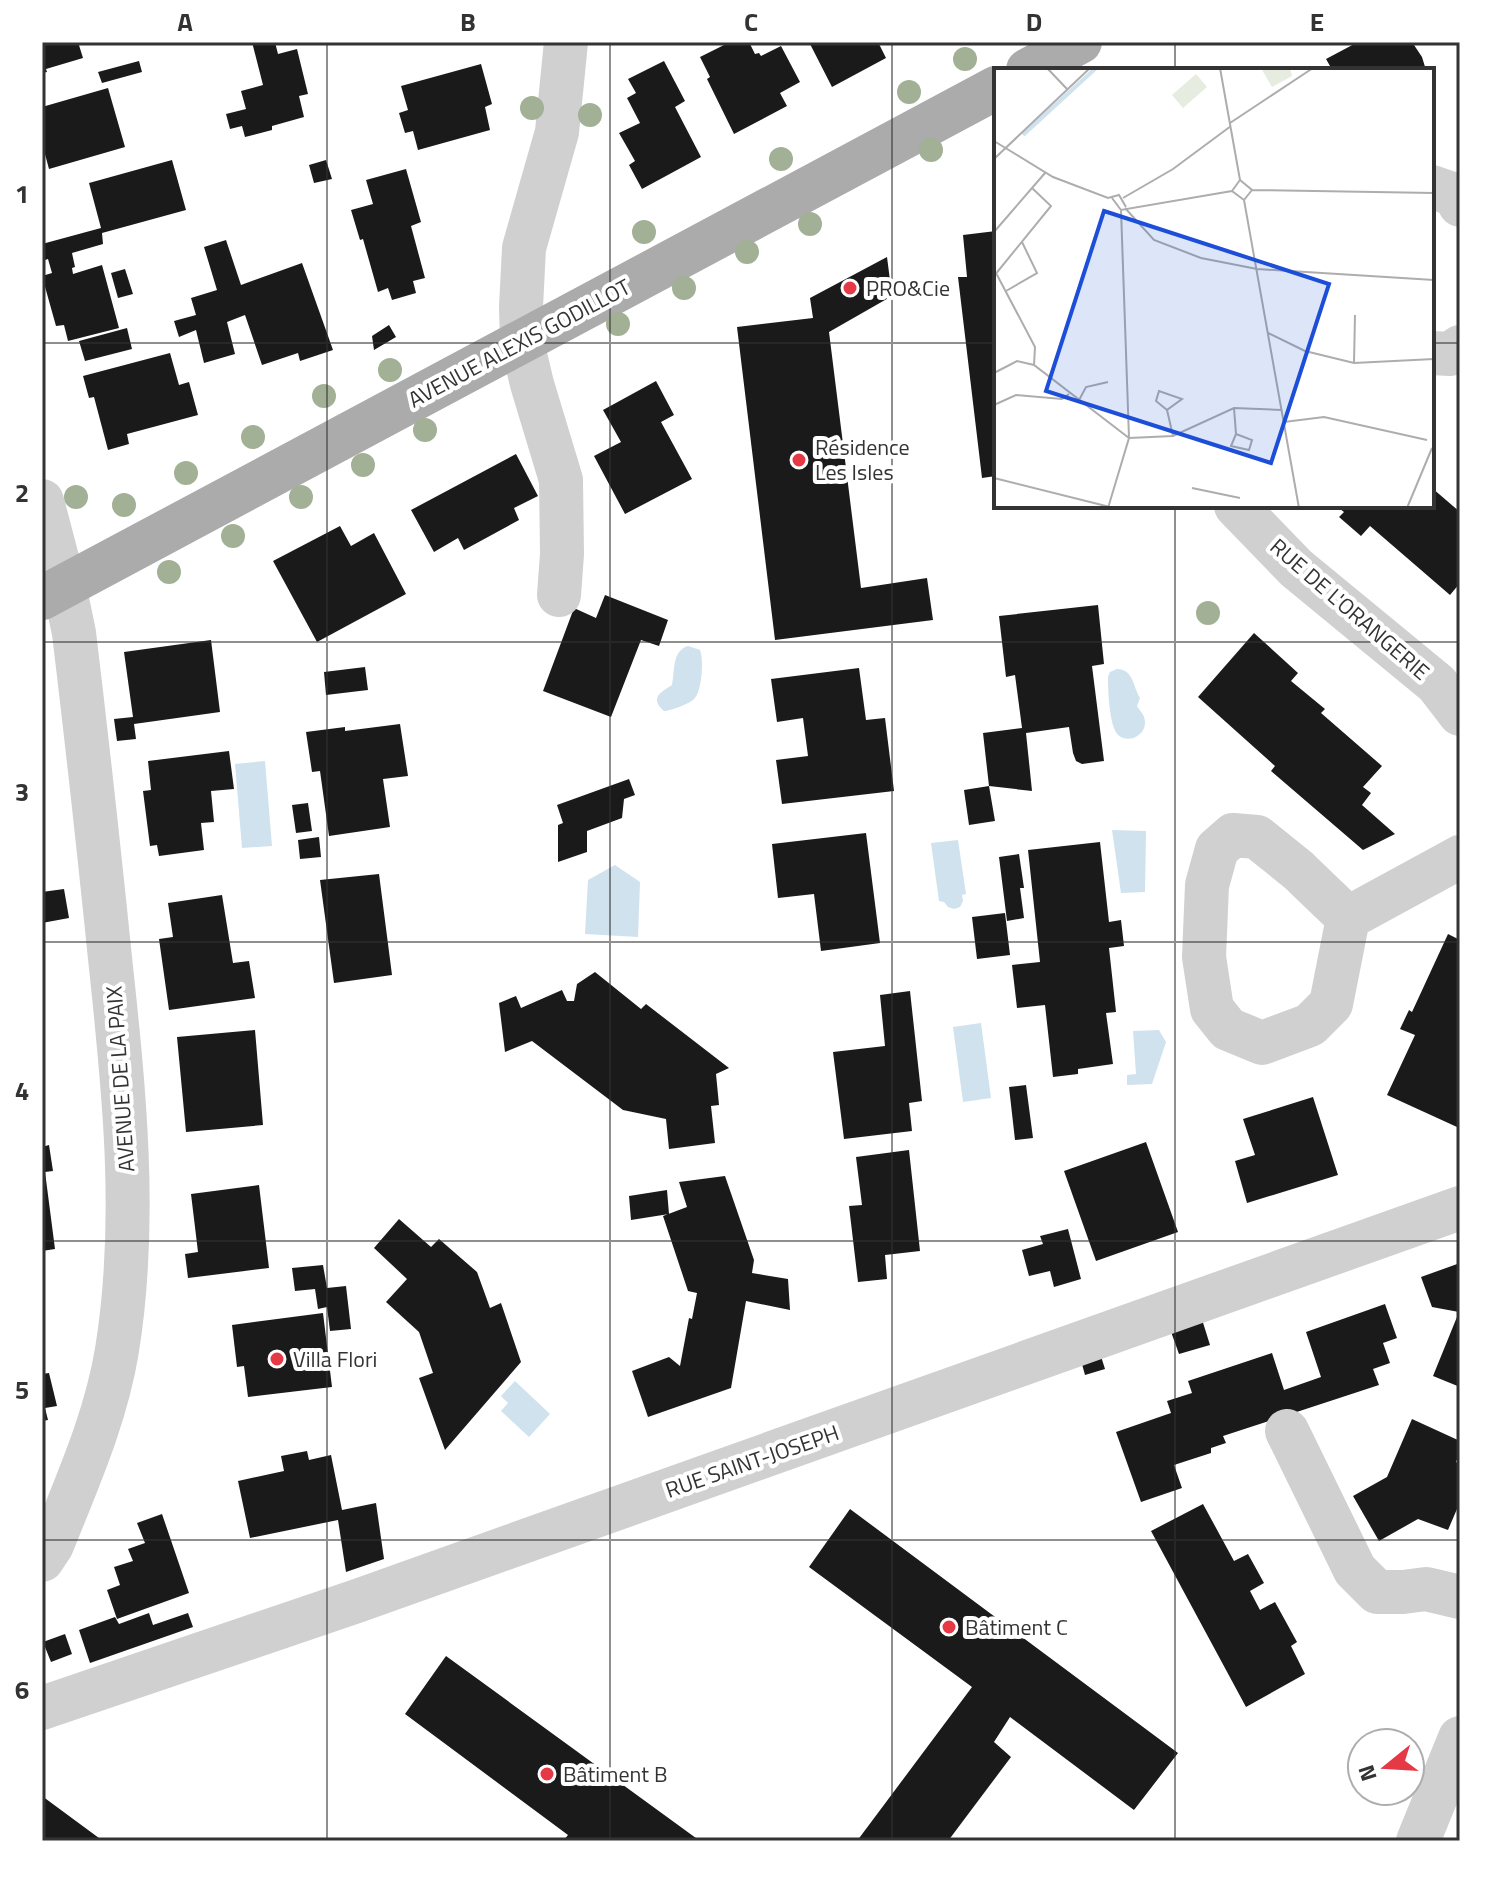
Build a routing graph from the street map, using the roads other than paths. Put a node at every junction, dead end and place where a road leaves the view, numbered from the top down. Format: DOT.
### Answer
graph roads {
  1 [pos="566,42"];
  2 [pos="1075,53"];
  3 [pos="1034,68"];
  4 [pos="994,89"];
  5 [pos="1434,188"];
  6 [pos="1460,205"];
  7 [pos="522,342"];
  8 [pos="1460,347"];
  9 [pos="1434,353"];
  10 [pos="42,501"];
  11 [pos="1238,508"];
  12 [pos="53,592"];
  13 [pos="559,595"];
  14 [pos="1460,714"];
  15 [pos="1460,857"];
  16 [pos="1348,918"];
  17 [pos="1460,1208"];
  18 [pos="1287,1431"];
  19 [pos="42,1560"];
  20 [pos="1460,1597"];
  21 [pos="42,1708"];
  22 [pos="1460,1738"];
  23 [pos="1418,1841"];
  1 -- 7 [label="street"];
  2 -- 3 [label="main road"];
  4 -- 7 [label="main road, AVENUE ALEXIS GODILLOT"];
  5 -- 6 [label="street"];
  7 -- 12 [label="main road, AVENUE ALEXIS GODILLOT"];
  7 -- 13 [label="street"];
  8 -- 9 [label="street"];
  10 -- 12 [label="street, AVENUE DE LA PAIX"];
  11 -- 14 [label="street, RUE DE L'ORANGERIE"];
  12 -- 19 [label="street, AVENUE DE LA PAIX"];
  15 -- 16 [label="street"];
  16 -- 16 [label="street"];
  17 -- 21 [label="street, RUE SAINT-JOSEPH"];
  18 -- 20 [label="street"];
  22 -- 23 [label="street"];
}
